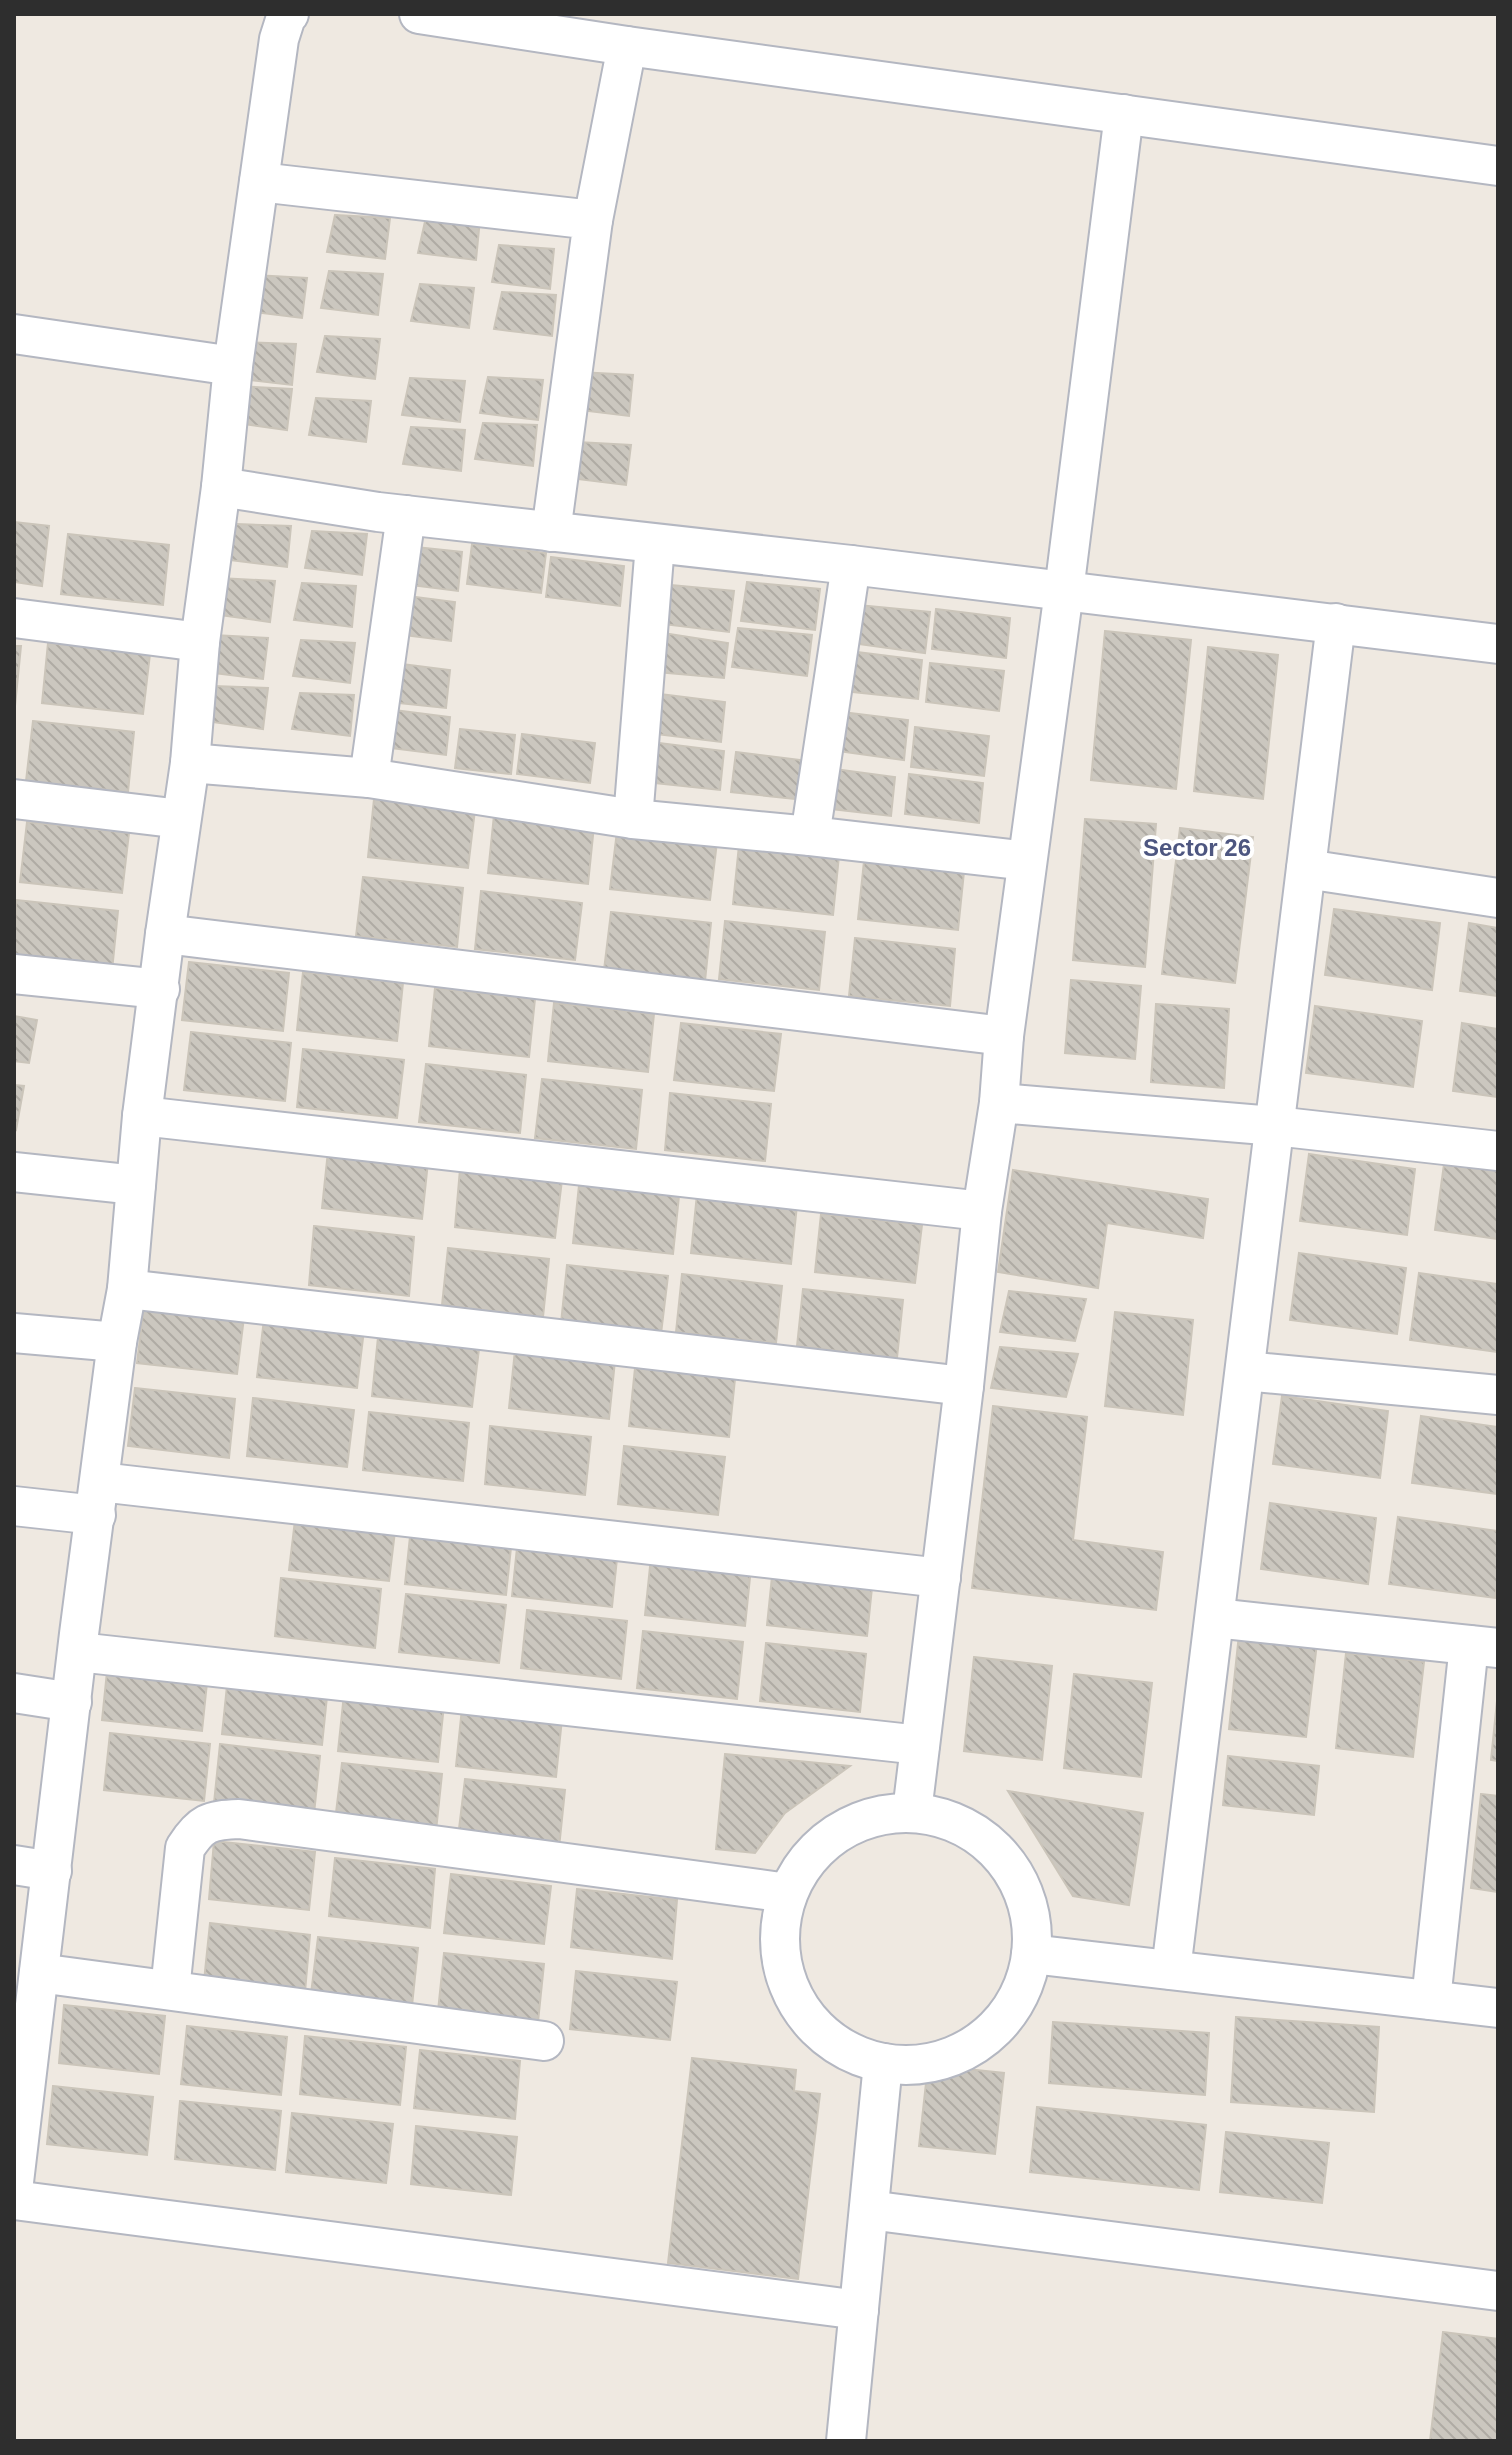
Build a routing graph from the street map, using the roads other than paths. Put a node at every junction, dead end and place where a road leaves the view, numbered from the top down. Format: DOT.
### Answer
graph roads {
  1 [pos="289,14"];
  2 [pos="419,14"];
  3 [pos="627,46"];
  4 [pos="1124,114"];
  5 [pos="1498,166"];
  6 [pos="259,182"];
  7 [pos="593,220"];
  8 [pos="14,334"];
  9 [pos="233,366"];
  10 [pos="221,487"];
  11 [pos="406,515"];
  12 [pos="551,532"];
  13 [pos="655,544"];
  14 [pos="851,565"];
  15 [pos="1064,591"];
  16 [pos="14,618"];
  17 [pos="1336,623"];
  18 [pos="200,642"];
  19 [pos="1498,644"];
  20 [pos="190,763"];
  21 [pos="369,778"];
  22 [pos="14,799"];
  23 [pos="181,819"];
  24 [pos="633,819"];
  25 [pos="810,836"];
  26 [pos="1027,861"];
  27 [pos="1306,869"];
  28 [pos="1498,898"];
  29 [pos="165,934"];
  30 [pos="14,974"];
  31 [pos="160,989"];
  32 [pos="1004,1036"];
  33 [pos="999,1103"];
  34 [pos="142,1116"];
  35 [pos="1275,1126"];
  36 [pos="1498,1151"];
  37 [pos="14,1172"];
  38 [pos="136,1185"];
  39 [pos="982,1211"];
  40 [pos="127,1289"];
  41 [pos="14,1333"];
  42 [pos="117,1342"];
  43 [pos="1245,1371"];
  44 [pos="964,1386"];
  45 [pos="1498,1395"];
  46 [pos="98,1499"];
  47 [pos="14,1506"];
  48 [pos="941,1578"];
  49 [pos="1215,1618"];
  50 [pos="1484,1646"];
  51 [pos="78,1652"];
  52 [pos="14,1693"];
  53 [pos="72,1702"];
  54 [pos="920,1745"];
  55 [pos="912,1812"];
  56 [pos="14,1865"];
  57 [pos="52,1871"];
  58 [pos="788,1893"];
  59 [pos="1031,1954"];
  60 [pos="1171,1970"];
  61 [pos="39,1973"];
  62 [pos="170,1990"];
  63 [pos="1431,2000"];
  64 [pos="1498,2008"];
  65 [pos="544,2041"];
  66 [pos="883,2063"];
  67 [pos="17,2140"];
  68 [pos="14,2182"];
  69 [pos="14,2200"];
  70 [pos="869,2210"];
  71 [pos="1498,2291"];
  72 [pos="859,2310"];
  73 [pos="846,2441"];
  1 -- 6 [label="street"];
  2 -- 3 [label="street"];
  3 -- 4 [label="street"];
  3 -- 7 [label="street"];
  4 -- 5 [label="street"];
  4 -- 15 [label="street"];
  6 -- 7 [label="street"];
  6 -- 9 [label="street"];
  7 -- 12 [label="street"];
  8 -- 9 [label="street"];
  9 -- 10 [label="street"];
  10 -- 11 [label="street"];
  10 -- 18 [label="street"];
  11 -- 12 [label="street"];
  11 -- 21 [label="street"];
  12 -- 13 [label="street"];
  13 -- 14 [label="street"];
  13 -- 24 [label="street"];
  14 -- 15 [label="street"];
  14 -- 25 [label="street"];
  15 -- 17 [label="street"];
  15 -- 26 [label="street"];
  16 -- 18 [label="street"];
  17 -- 19 [label="street"];
  17 -- 27 [label="street"];
  18 -- 20 [label="street"];
  20 -- 21 [label="street"];
  20 -- 23 [label="street"];
  21 -- 24 [label="street"];
  22 -- 23 [label="street"];
  23 -- 29 [label="street"];
  24 -- 25 [label="street"];
  25 -- 26 [label="street"];
  26 -- 32 [label="street"];
  27 -- 28 [label="street"];
  27 -- 35 [label="street"];
  29 -- 31 [label="street"];
  29 -- 32 [label="street"];
  30 -- 31 [label="street"];
  31 -- 34 [label="street"];
  32 -- 33 [label="street"];
  33 -- 35 [label="street"];
  33 -- 39 [label="street"];
  34 -- 38 [label="street"];
  34 -- 39 [label="street"];
  35 -- 36 [label="street"];
  35 -- 43 [label="street"];
  37 -- 38 [label="street"];
  38 -- 40 [label="street"];
  39 -- 44 [label="street"];
  40 -- 42 [label="street"];
  40 -- 44 [label="street"];
  41 -- 42 [label="street"];
  42 -- 46 [label="street"];
  43 -- 45 [label="street"];
  43 -- 49 [label="street"];
  44 -- 48 [label="street"];
  46 -- 47 [label="street"];
  46 -- 48 [label="street"];
  46 -- 51 [label="street"];
  48 -- 54 [label="street"];
  49 -- 50 [label="street"];
  49 -- 60 [label="street"];
  50 -- 63 [label="street"];
  51 -- 53 [label="street"];
  51 -- 54 [label="street"];
  52 -- 53 [label="street"];
  53 -- 57 [label="street"];
  54 -- 55 [label="street"];
  55 -- 58 [label="street"];
  55 -- 59 [label="street"];
  56 -- 57 [label="street"];
  57 -- 61 [label="street"];
  58 -- 62 [label="street"];
  58 -- 66 [label="street"];
  59 -- 60 [label="street"];
  59 -- 66 [label="street"];
  60 -- 63 [label="street"];
  61 -- 62 [label="street"];
  61 -- 67 [label="street"];
  62 -- 65 [label="street"];
  63 -- 64 [label="street"];
  66 -- 70 [label="street"];
  67 -- 68 [label="street"];
  69 -- 72 [label="street"];
  70 -- 71 [label="street"];
  70 -- 72 [label="street"];
  72 -- 73 [label="street"];
}
